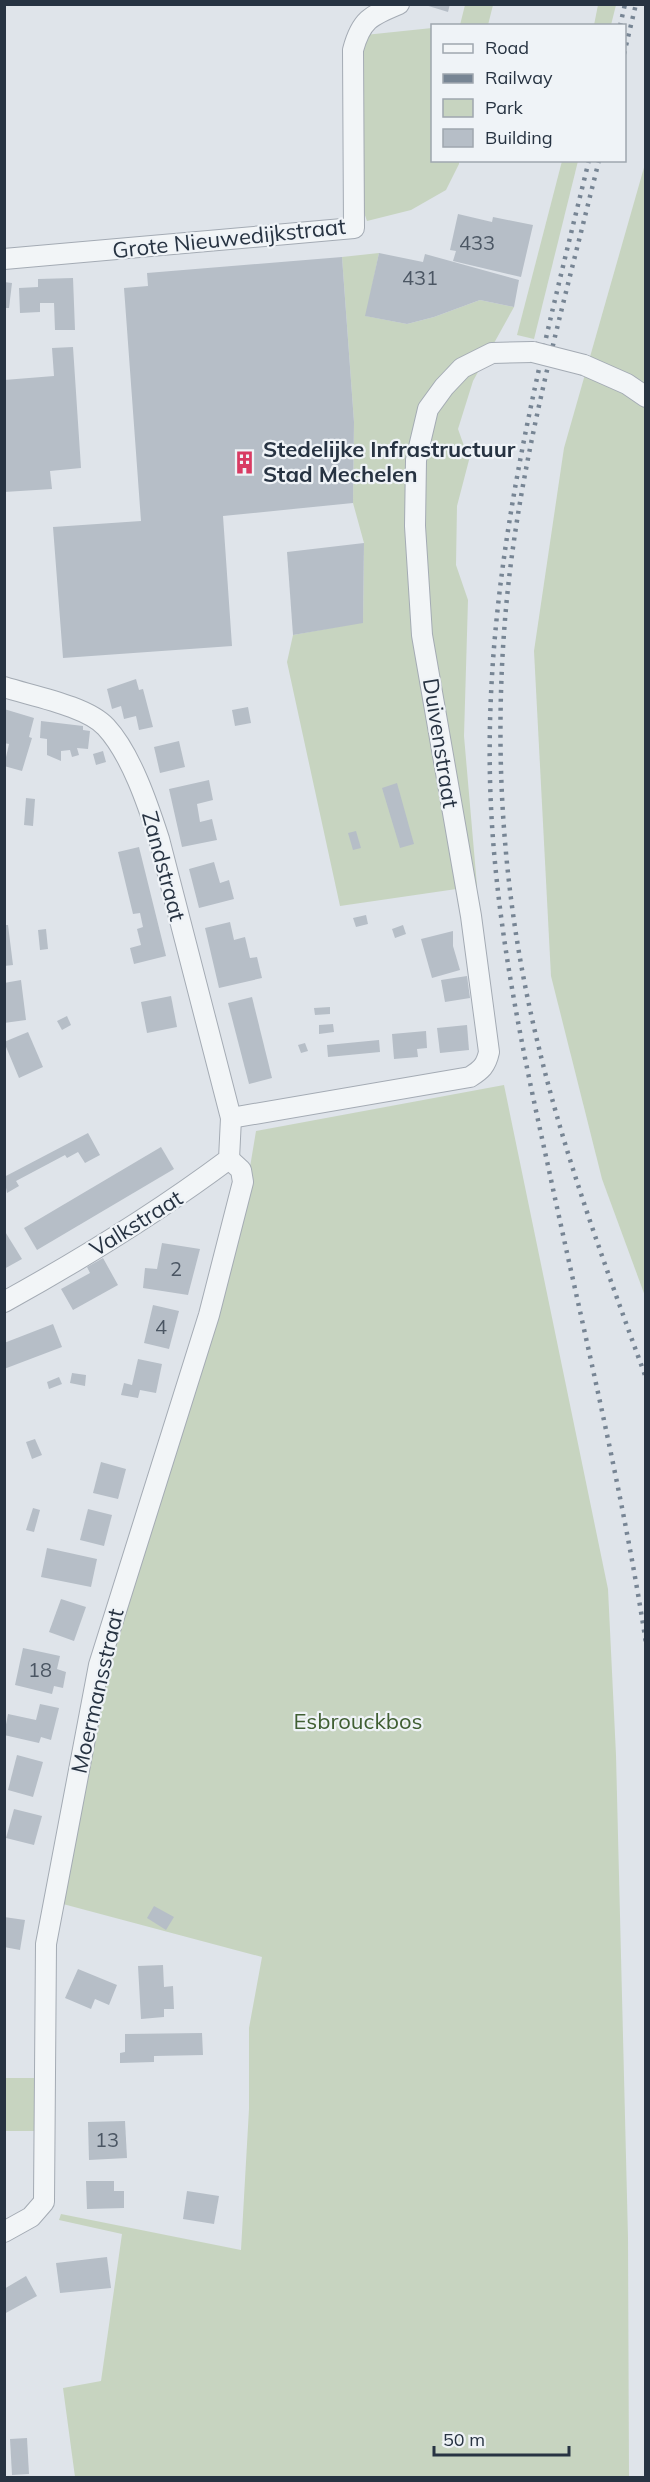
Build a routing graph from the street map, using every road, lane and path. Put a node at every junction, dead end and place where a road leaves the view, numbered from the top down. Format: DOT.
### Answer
graph roads {
  1 [pos="399,4"];
  2 [pos="4,259"];
  3 [pos="645,397"];
  4 [pos="4,687"];
  5 [pos="231,1118"];
  6 [pos="229,1159"];
  7 [pos="4,1302"];
  8 [pos="4,2232"];
  1 -- 2 [label="street, Grote Nieuwedijkstraat"];
  3 -- 5 [label="street, Duivenstraat, bridge"];
  4 -- 5 [label="street, Zandstraat"];
  5 -- 6 [label="street"];
  6 -- 7 [label="street, Valkstraat"];
  6 -- 8 [label="street, Moermansstraat"];
}
